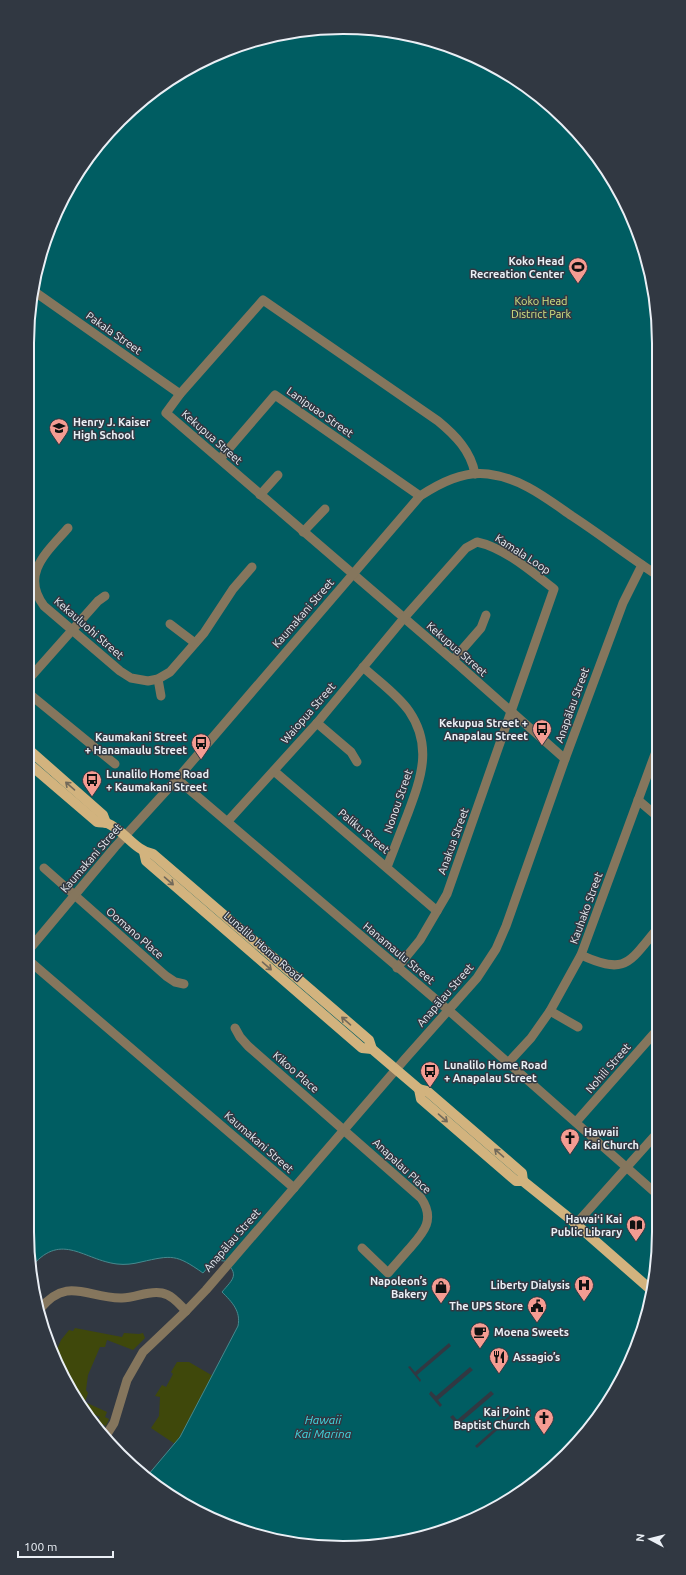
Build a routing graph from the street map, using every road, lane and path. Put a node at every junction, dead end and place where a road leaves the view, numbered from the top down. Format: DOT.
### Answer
graph roads {
  1 [pos="38,294"];
  2 [pos="180,394"];
  3 [pos="220,459"];
  4 [pos="474,474"];
  5 [pos="278,475"];
  6 [pos="260,495"];
  7 [pos="420,496"];
  8 [pos="325,509"];
  9 [pos="68,528"];
  10 [pos="304,532"];
  11 [pos="642,565"];
  12 [pos="252,567"];
  13 [pos="652,572"];
  14 [pos="34,574"];
  15 [pos="352,574"];
  16 [pos="34,587"];
  17 [pos="105,596"];
  18 [pos="486,616"];
  19 [pos="404,618"];
  20 [pos="170,624"];
  21 [pos="72,630"];
  22 [pos="195,643"];
  23 [pos="453,660"];
  24 [pos="363,668"];
  25 [pos="34,673"];
  26 [pos="158,679"];
  27 [pos="161,696"];
  28 [pos="34,698"];
  29 [pos="512,712"];
  30 [pos="317,723"];
  31 [pos="34,754"];
  32 [pos="565,759"];
  33 [pos="357,762"];
  34 [pos="652,762"];
  35 [pos="115,764"];
  36 [pos="34,768"];
  37 [pos="274,771"];
  38 [pos="177,778"];
  39 [pos="638,800"];
  40 [pos="652,813"];
  41 [pos="228,821"];
  42 [pos="106,823"];
  43 [pos="125,836"];
  44 [pos="387,867"];
  45 [pos="44,868"];
  46 [pos="74,896"];
  47 [pos="437,911"];
  48 [pos="652,935"];
  49 [pos="34,944"];
  50 [pos="582,955"];
  51 [pos="34,965"];
  52 [pos="397,968"];
  53 [pos="184,984"];
  54 [pos="448,1010"];
  55 [pos="550,1011"];
  56 [pos="578,1027"];
  57 [pos="236,1028"];
  58 [pos="652,1036"];
  59 [pos="508,1063"];
  60 [pos="396,1069"];
  61 [pos="576,1122"];
  62 [pos="345,1130"];
  63 [pos="652,1139"];
  64 [pos="626,1168"];
  65 [pos="294,1188"];
  66 [pos="652,1190"];
  67 [pos="576,1224"];
  68 [pos="362,1248"];
  69 [pos="647,1286"];
  70 [pos="43,1305"];
  71 [pos="186,1311"];
  72 [pos="108,1432"];
  1 -- 2 [label="street, Pakala Street"];
  2 -- 3 [label="street, Kekupua Street"];
  2 -- 4 [label="street, Kekupua Street"];
  3 -- 6 [label="street, Kekupua Street"];
  3 -- 7 [label="street, Lanipuao Street"];
  4 -- 7 [label="street, Kaumakani Street"];
  4 -- 11 [label="street, Kaumakani Street"];
  5 -- 6 [label="street"];
  6 -- 10 [label="street, Kekupua Street"];
  7 -- 15 [label="street, Kaumakani Street"];
  8 -- 10 [label="street"];
  9 -- 14 [label="street, Kekauluohi Street"];
  10 -- 15 [label="street, Kekupua Street"];
  11 -- 13 [label="street, Kaumakani Street"];
  11 -- 32 [label="street, Anapālau Street"];
  12 -- 22 [label="street"];
  15 -- 19 [label="street, Kekupua Street"];
  15 -- 38 [label="street, Kaumakani Street"];
  16 -- 21 [label="street, Kekauluohi Street"];
  17 -- 21 [label="street"];
  18 -- 23 [label="street"];
  19 -- 23 [label="street, Kekupua Street"];
  19 -- 24 [label="street, Waiopua Street"];
  19 -- 29 [label="street, Kamala Loop"];
  20 -- 22 [label="street"];
  21 -- 25 [label="street"];
  21 -- 26 [label="street, Kekauluohi Street"];
  22 -- 26 [label="street"];
  23 -- 29 [label="street, Kekupua Street"];
  24 -- 30 [label="street, Waiopua Street"];
  24 -- 44 [label="street, Nonou Street"];
  26 -- 27 [label="street"];
  28 -- 35 [label="street"];
  29 -- 32 [label="street, Kekupua Street"];
  29 -- 47 [label="street, Anakua Street"];
  30 -- 33 [label="street"];
  30 -- 37 [label="street, Waiopua Street"];
  42 -- 31 [label="main road, Lunalilo Home Road, one-way"];
  32 -- 54 [label="street, Anapālau Street"];
  34 -- 39 [label="street, Kauhako Street"];
  36 -- 42 [label="main road, Lunalilo Home Road"];
  37 -- 41 [label="street, Waiopua Street"];
  37 -- 44 [label="street, Paliku Street"];
  38 -- 41 [label="street, Hanamaulu Street"];
  38 -- 43 [label="street, Kaumakani Street"];
  39 -- 40 [label="street"];
  39 -- 50 [label="street, Kauhako Street"];
  41 -- 52 [label="street, Hanamaulu Street"];
  42 -- 43 [label="main road, Lunalilo Home Road"];
  43 -- 46 [label="street, Kaumakani Street"];
  43 -- 60 [label="main road, Lunalilo Home Road"];
  44 -- 47 [label="street, Paliku Street"];
  45 -- 46 [label="street, Oomano Place"];
  46 -- 49 [label="street, Kaumakani Street"];
  46 -- 53 [label="street, Oomano Place"];
  47 -- 52 [label="street, Anakua Street"];
  48 -- 50 [label="street"];
  50 -- 55 [label="street, Kauhako Street"];
  51 -- 65 [label="street, Kaumakani Street"];
  52 -- 54 [label="street, Hanamaulu Street"];
  54 -- 59 [label="street, Hanamaulu Street"];
  54 -- 60 [label="street, Anapālau Street"];
  55 -- 56 [label="street"];
  55 -- 59 [label="street, Kauhako Street"];
  57 -- 62 [label="street, Kikoo Place"];
  58 -- 61 [label="street, Nohili Street"];
  59 -- 61 [label="street, Hanamaulu Street"];
  60 -- 62 [label="street, Anapālau Street"];
  60 -- 67 [label="main road, Lunalilo Home Road"];
  61 -- 64 [label="street, Hanamaulu Street"];
  62 -- 65 [label="street, Anapālau Street"];
  62 -- 68 [label="street, Anapalau Place"];
  63 -- 64 [label="street"];
  64 -- 66 [label="street, Hanamaulu Street"];
  64 -- 67 [label="street"];
  65 -- 71 [label="street, Anapālau Street"];
  67 -- 69 [label="main road, Lunalilo Home Road"];
  70 -- 71 [label="street"];
  71 -- 72 [label="street, Anapālau Street"];
}
